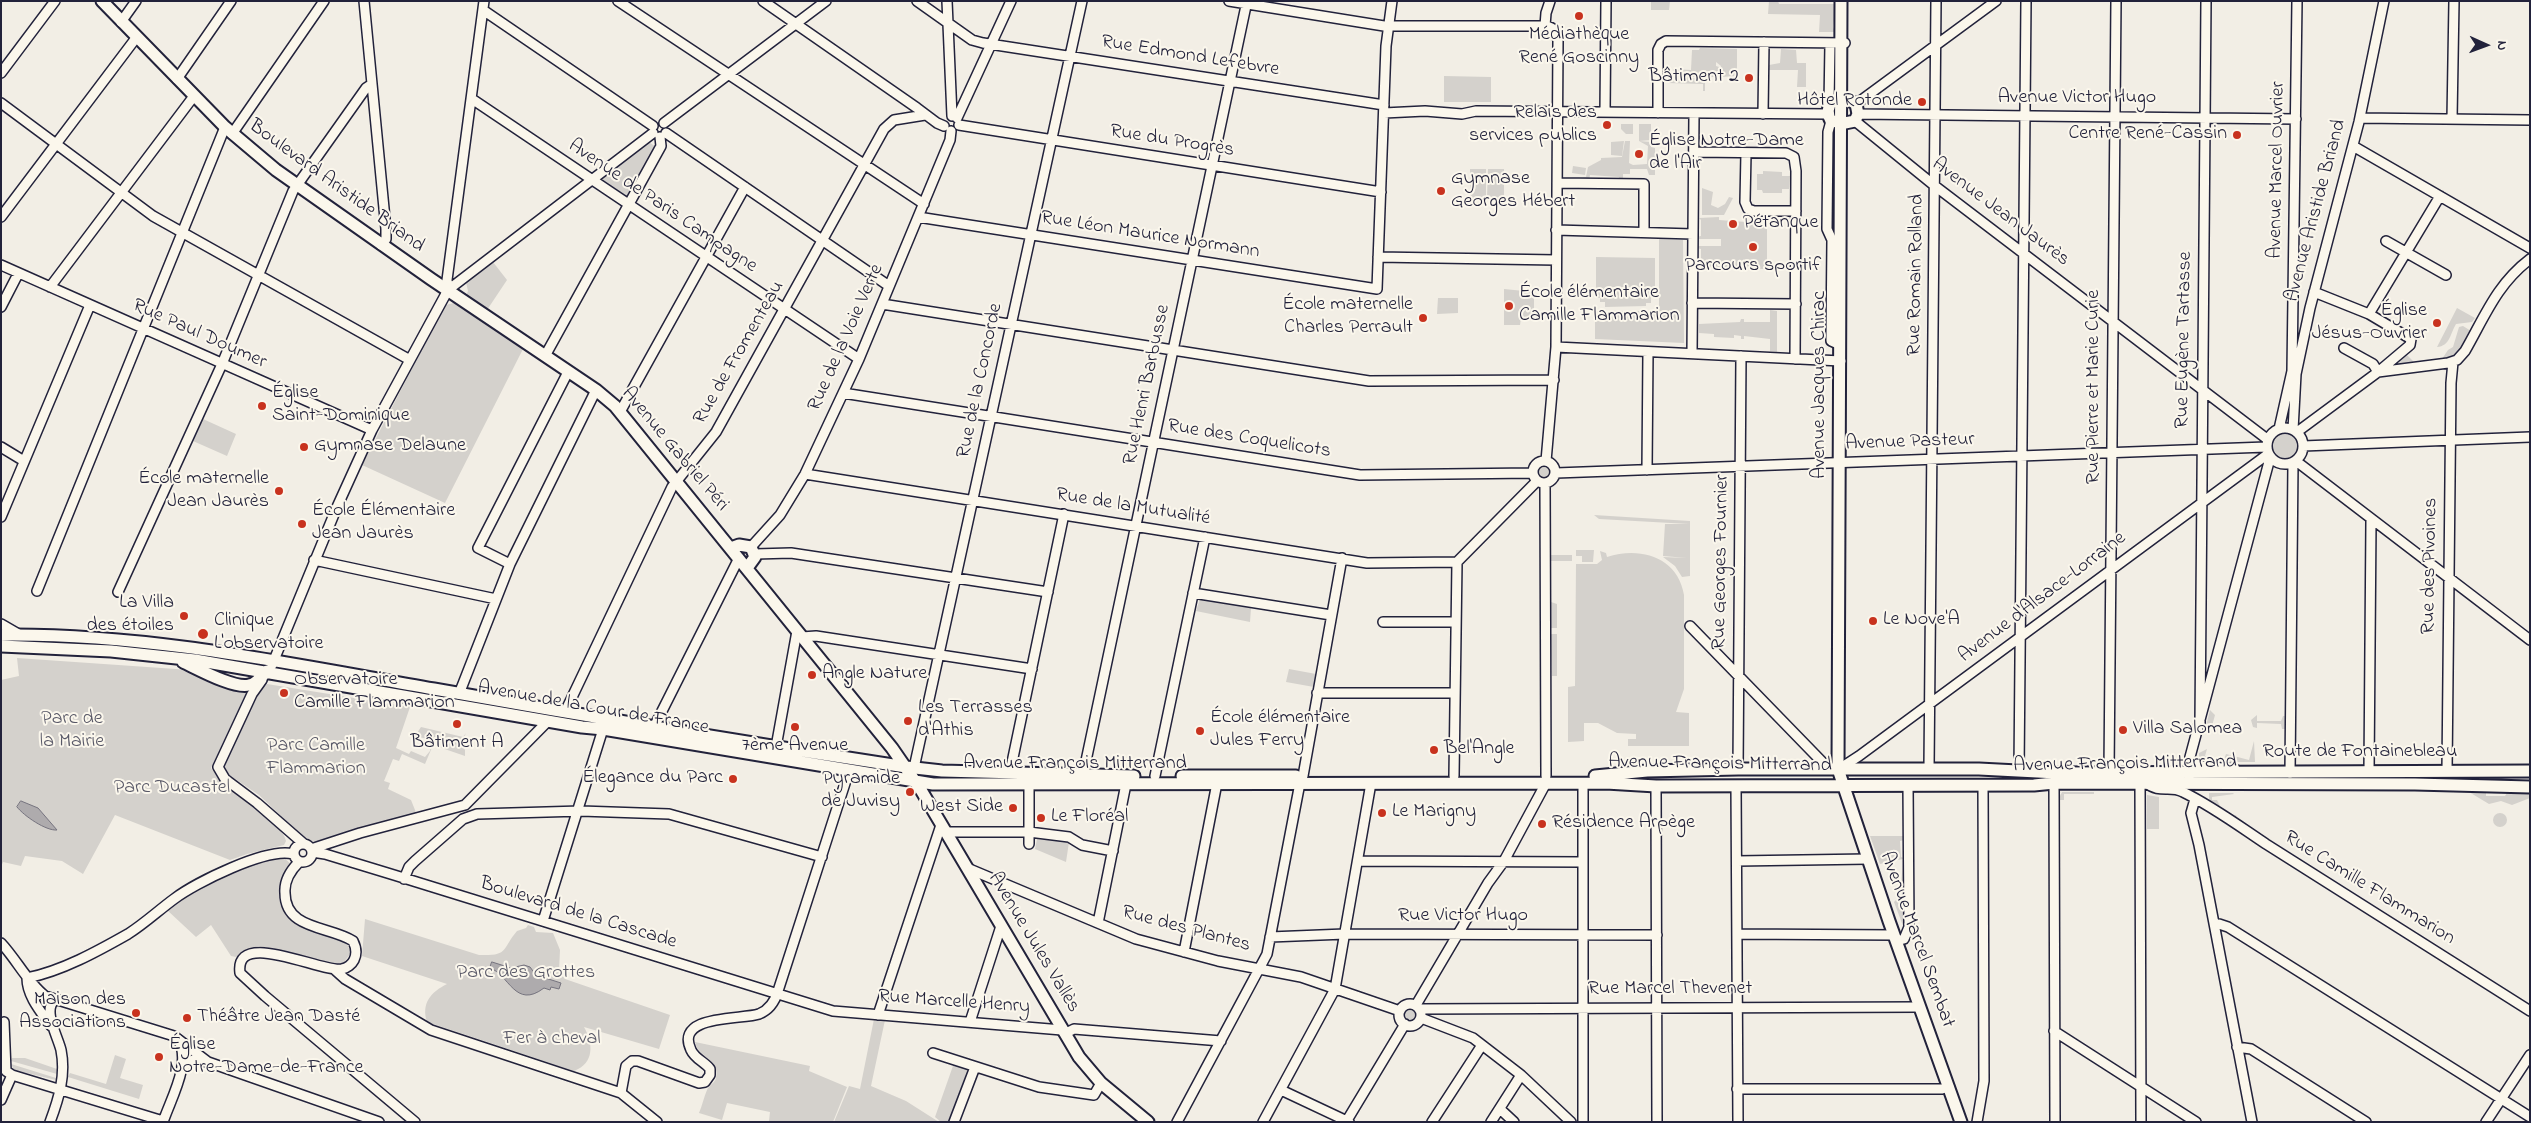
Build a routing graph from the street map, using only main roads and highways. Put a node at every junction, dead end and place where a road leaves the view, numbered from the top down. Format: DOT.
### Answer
graph roads {
  1 [pos="102,1"];
  2 [pos="1841,1"];
  3 [pos="1846,1"];
  4 [pos="1838,43"];
  5 [pos="448,290"];
  6 [pos="731,548"];
  7 [pos="747,568"];
  8 [pos="800,634"];
  9 [pos="1,635"];
  10 [pos="1,646"];
  11 [pos="170,656"];
  12 [pos="267,671"];
  13 [pos="1834,769"];
  14 [pos="2041,771"];
  15 [pos="2530,771"];
  16 [pos="910,774"];
  17 [pos="1042,774"];
  18 [pos="2187,777"];
  19 [pos="1546,779"];
  20 [pos="1301,780"];
  21 [pos="1843,785"];
  22 [pos="2530,787"];
  23 [pos="1148,1122"];
  24 [pos="1961,1122"];
  1 -- 5 [label="main road, Boulevard Aristide Briand"];
  2 -- 4 [label="main road, Avenue Jacques Chirac"];
  3 -- 4 [label="main road"];
  4 -- 13 [label="main road, Avenue Jacques Chirac"];
  5 -- 6 [label="main road, Avenue Gabriel Péri"];
  6 -- 7 [label="main road, Avenue Gabriel Péri"];
  6 -- 7 [label="main road"];
  7 -- 8 [label="main road, Avenue Gabriel Péri"];
  8 -- 16 [label="main road, Avenue Jules Vallès"];
  9 -- 16 [label="main road, Avenue de la Cour de France"];
  10 -- 11 [label="main road, Avenue de la Cour de France"];
  11 -- 12 [label="main road, Avenue de la Cour de France"];
  11 -- 12 [label="main road"];
  12 -- 16 [label="main road, Avenue de la Cour de France"];
  13 -- 14 [label="main road, Avenue François Mitterrand"];
  13 -- 19 [label="main road, Avenue François Mitterrand"];
  13 -- 21 [label="main road, Avenue Marcel Sembat"];
  14 -- 18 [label="main road, Route de Fontainebleau"];
  15 -- 18 [label="main road, Route de Fontainebleau"];
  16 -- 17 [label="main road, Avenue François Mitterrand"];
  16 -- 17 [label="main road"];
  16 -- 20 [label="main road, Avenue François Mitterrand"];
  16 -- 23 [label="main road, Avenue Jules Vallès"];
  17 -- 20 [label="main road, Avenue François Mitterrand"];
  18 -- 21 [label="main road, Avenue François Mitterrand"];
  18 -- 22 [label="main road, Avenue François Mitterrand"];
  19 -- 20 [label="main road, Avenue François Mitterrand"];
  19 -- 20 [label="main road, Avenue François Mitterrand"];
  19 -- 21 [label="main road, Avenue François Mitterrand"];
  21 -- 24 [label="main road, Avenue Marcel Sembat"];
}
